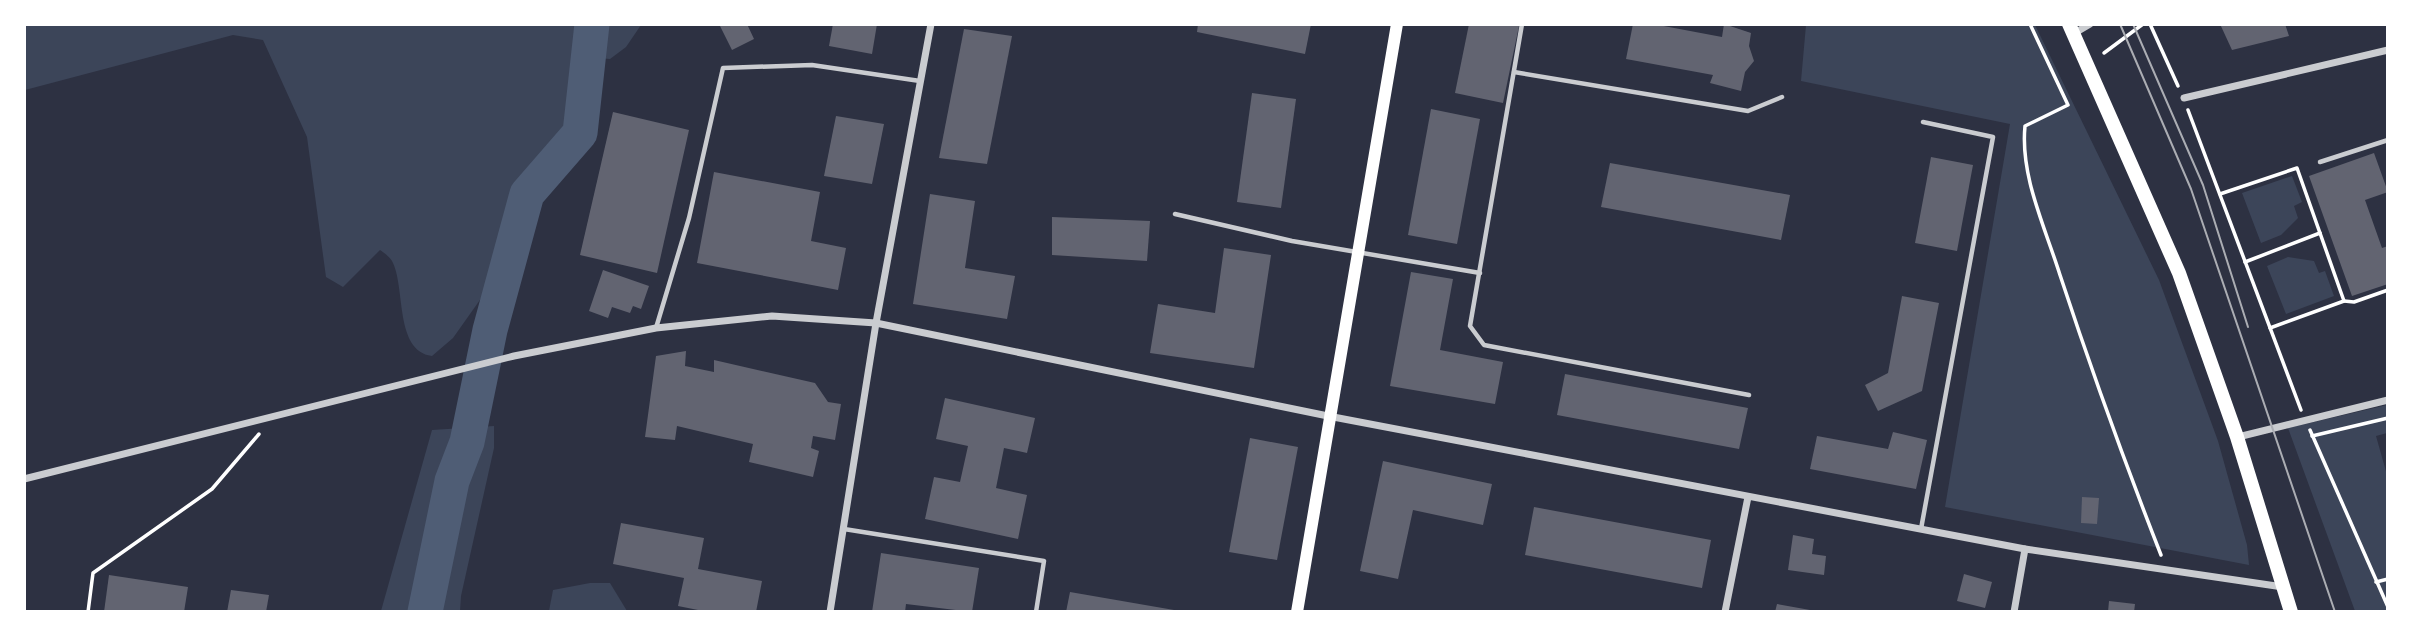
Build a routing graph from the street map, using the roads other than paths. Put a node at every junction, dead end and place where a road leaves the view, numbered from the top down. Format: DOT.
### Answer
graph roads {
  1 [pos="932,24"];
  2 [pos="1397,24"];
  3 [pos="1522,24"];
  4 [pos="2090,24"];
  5 [pos="2071,29"];
  6 [pos="2388,50"];
  7 [pos="1514,72"];
  8 [pos="921,81"];
  9 [pos="1782,97"];
  10 [pos="2184,98"];
  11 [pos="1923,122"];
  12 [pos="2388,140"];
  13 [pos="2320,162"];
  14 [pos="1175,214"];
  15 [pos="1357,253"];
  16 [pos="1480,273"];
  17 [pos="876,323"];
  18 [pos="656,328"];
  19 [pos="1749,395"];
  20 [pos="2388,400"];
  21 [pos="1328,416"];
  22 [pos="2237,437"];
  23 [pos="24,479"];
  24 [pos="1748,497"];
  25 [pos="844,529"];
  26 [pos="1921,529"];
  27 [pos="2025,550"];
  28 [pos="2284,587"];
  29 [pos="831,611"];
  30 [pos="1036,611"];
  31 [pos="1297,611"];
  32 [pos="1725,611"];
  33 [pos="2014,611"];
  34 [pos="2291,611"];
  1 -- 8 [label="street"];
  2 -- 15 [label="main road"];
  3 -- 7 [label="lane"];
  4 -- 5 [label="street"];
  5 -- 22 [label="main road"];
  6 -- 10 [label="street"];
  7 -- 9 [label="lane"];
  7 -- 16 [label="lane"];
  8 -- 17 [label="street"];
  8 -- 18 [label="lane"];
  11 -- 26 [label="lane"];
  12 -- 13 [label="lane"];
  14 -- 15 [label="lane"];
  15 -- 16 [label="lane"];
  15 -- 21 [label="main road"];
  16 -- 19 [label="lane"];
  17 -- 18 [label="street"];
  17 -- 21 [label="street"];
  17 -- 25 [label="street"];
  18 -- 23 [label="street"];
  20 -- 22 [label="street"];
  21 -- 24 [label="street"];
  21 -- 31 [label="main road"];
  22 -- 28 [label="main road"];
  24 -- 26 [label="street"];
  24 -- 32 [label="street"];
  25 -- 29 [label="street"];
  25 -- 30 [label="lane"];
  26 -- 27 [label="street"];
  27 -- 28 [label="street"];
  27 -- 33 [label="street"];
  28 -- 34 [label="main road"];
}
